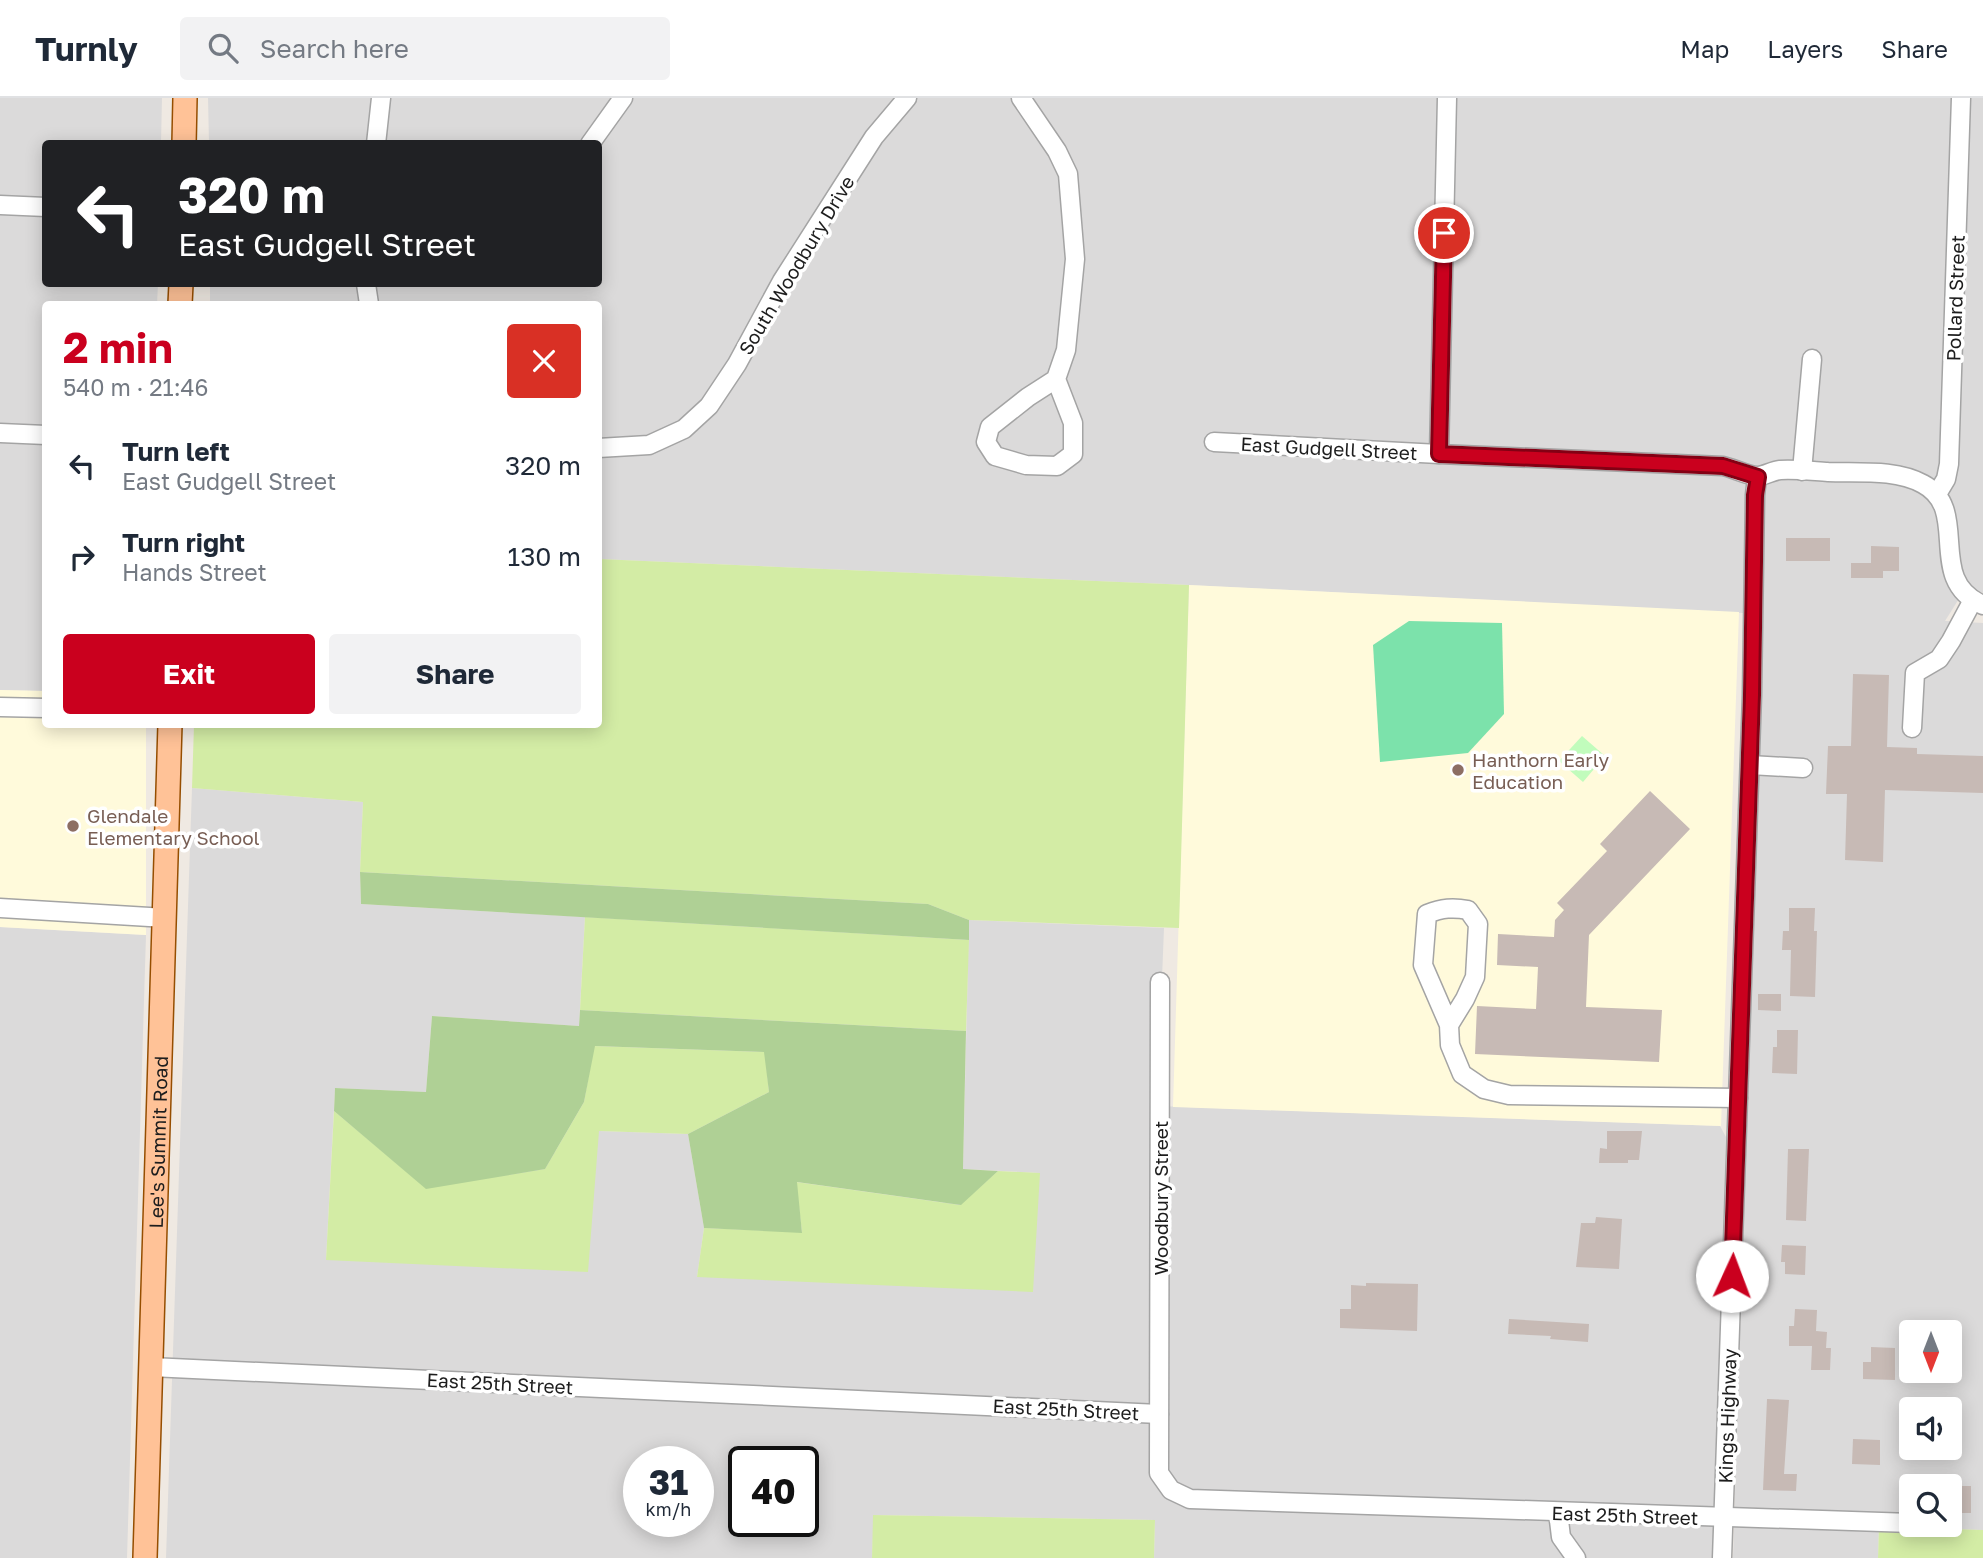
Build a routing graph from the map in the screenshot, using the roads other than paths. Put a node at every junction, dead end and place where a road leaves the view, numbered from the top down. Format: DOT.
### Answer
graph roads {
  1 [pos="185,98"];
  2 [pos="381,98"];
  3 [pos="623,98"];
  4 [pos="907,98"];
  5 [pos="1447,98"];
  6 [pos="1961,98"];
  7 [pos="1020,99"];
  8 [pos="184,140"];
  9 [pos="376,140"];
  10 [pos="593,140"];
  11 [pos="0,205"];
  12 [pos="42,207"];
  13 [pos="1812,359"];
  14 [pos="1056,379"];
  15 [pos="0,433"];
  16 [pos="42,435"];
  17 [pos="1214,442"];
  18 [pos="602,448"];
  19 [pos="1439,454"];
  20 [pos="1802,471"];
  21 [pos="1758,477"];
  22 [pos="1937,494"];
  23 [pos="1978,603"];
  24 [pos="0,707"];
  25 [pos="42,708"];
  26 [pos="170,728"];
  27 [pos="1912,728"];
  28 [pos="1750,765"];
  29 [pos="1803,768"];
  30 [pos="0,908"];
  31 [pos="166,918"];
  32 [pos="1160,982"];
  33 [pos="1449,1024"];
  34 [pos="1738,1098"];
  35 [pos="151,1367"];
  36 [pos="1159,1414"];
  37 [pos="1558,1512"];
  38 [pos="1724,1518"];
  39 [pos="1899,1523"];
  40 [pos="145,1558"];
  41 [pos="1576,1558"];
  42 [pos="1722,1558"];
  1 -- 8 [label="main road"];
  2 -- 9 [label="street"];
  3 -- 10 [label="street"];
  4 -- 18 [label="street, South Woodbury Drive"];
  5 -- 19 [label="street"];
  6 -- 22 [label="street, Pollard Street"];
  7 -- 14 [label="street"];
  11 -- 12 [label="street"];
  13 -- 20 [label="street"];
  14 -- 14 [label="street"];
  15 -- 16 [label="street"];
  17 -- 19 [label="street, East Gudgell Street"];
  19 -- 21 [label="street, East Gudgell Street"];
  20 -- 21 [label="street, East Gudgell Street"];
  20 -- 22 [label="street, East Gudgell Street"];
  21 -- 28 [label="street, Kings Highway"];
  22 -- 23 [label="street"];
  23 -- 27 [label="street"];
  24 -- 25 [label="street"];
  26 -- 31 [label="main road, Lee's Summit Road"];
  28 -- 29 [label="street"];
  28 -- 34 [label="street, Kings Highway"];
  30 -- 31 [label="street"];
  31 -- 35 [label="main road, Lee's Summit Road"];
  32 -- 36 [label="street, Woodbury Street"];
  33 -- 33 [label="street"];
  33 -- 34 [label="street"];
  34 -- 38 [label="street, Kings Highway"];
  35 -- 36 [label="street, East 25th Street"];
  35 -- 40 [label="main road, Lee's Summit Road"];
  36 -- 37 [label="street, East 25th Street"];
  37 -- 38 [label="street, East 25th Street"];
  37 -- 41 [label="street"];
  38 -- 39 [label="street, East 25th Street"];
  38 -- 42 [label="street, Kings Highway"];
}
